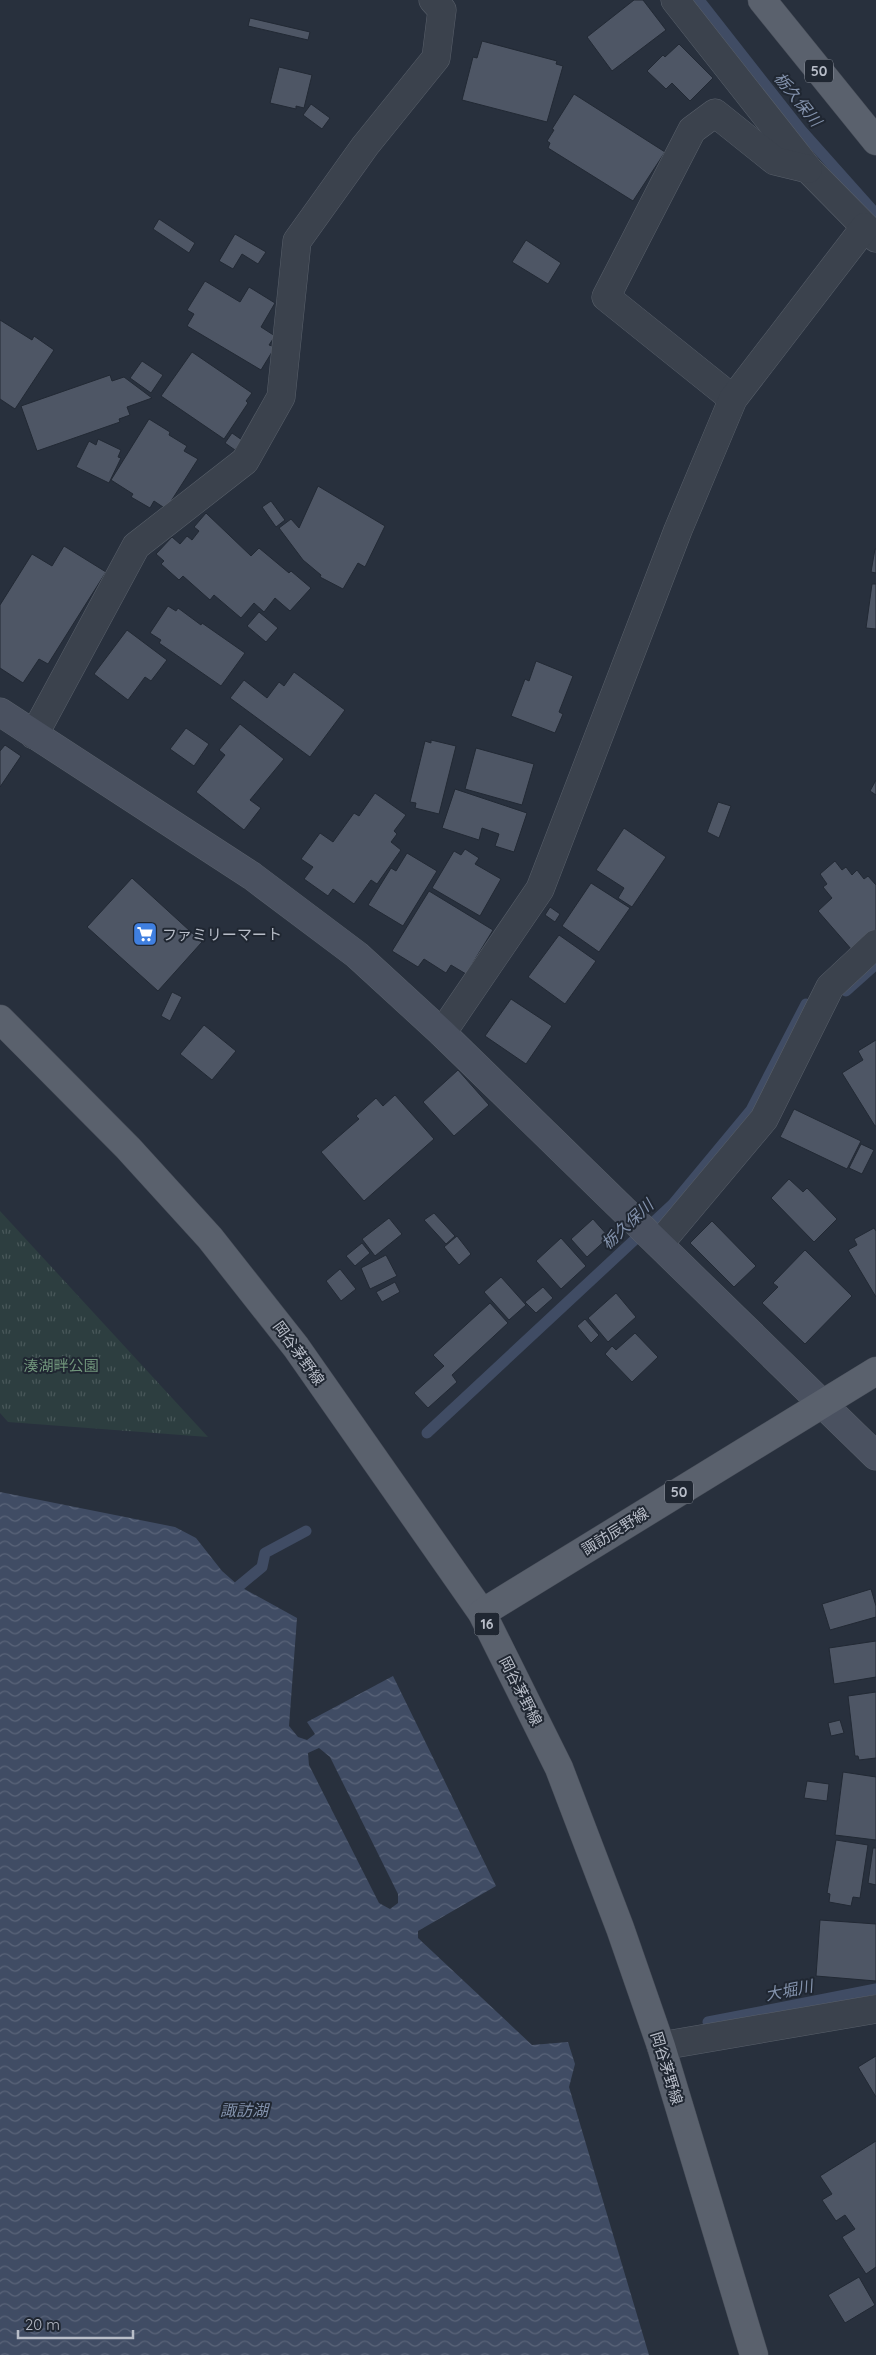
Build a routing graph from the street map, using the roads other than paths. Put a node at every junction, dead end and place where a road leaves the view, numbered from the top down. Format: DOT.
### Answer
graph roads {
  1 [pos="433,0"];
  2 [pos="675,0"];
  3 [pos="762,0"];
  4 [pos="876,141"];
  5 [pos="808,169"];
  6 [pos="870,232"];
  7 [pos="732,399"];
  8 [pos="0,712"];
  9 [pos="34,735"];
  10 [pos="876,944"];
  11 [pos="0,1019"];
  12 [pos="442,1033"];
  13 [pos="650,1234"];
  14 [pos="876,1371"];
  15 [pos="822,1404"];
  16 [pos="876,1456"];
  17 [pos="482,1613"];
  18 [pos="876,2009"];
  19 [pos="661,2046"];
  20 [pos="754,2355"];
  1 -- 9 [label="street"];
  2 -- 5 [label="street"];
  3 -- 4 [label="main road, 50"];
  5 -- 6 [label="street"];
  5 -- 7 [label="street"];
  6 -- 7 [label="street"];
  7 -- 12 [label="street"];
  8 -- 9 [label="street"];
  9 -- 12 [label="street"];
  10 -- 13 [label="street"];
  11 -- 17 [label="main road, 岡谷茅野線 / 16"];
  12 -- 13 [label="street"];
  13 -- 15 [label="street"];
  14 -- 15 [label="main road, 諏訪辰野線 / 50"];
  15 -- 16 [label="street"];
  15 -- 17 [label="main road, 諏訪辰野線 / 50"];
  17 -- 19 [label="main road, 岡谷茅野線 / 16"];
  18 -- 19 [label="street"];
  19 -- 20 [label="main road, 岡谷茅野線 / 16"];
}
